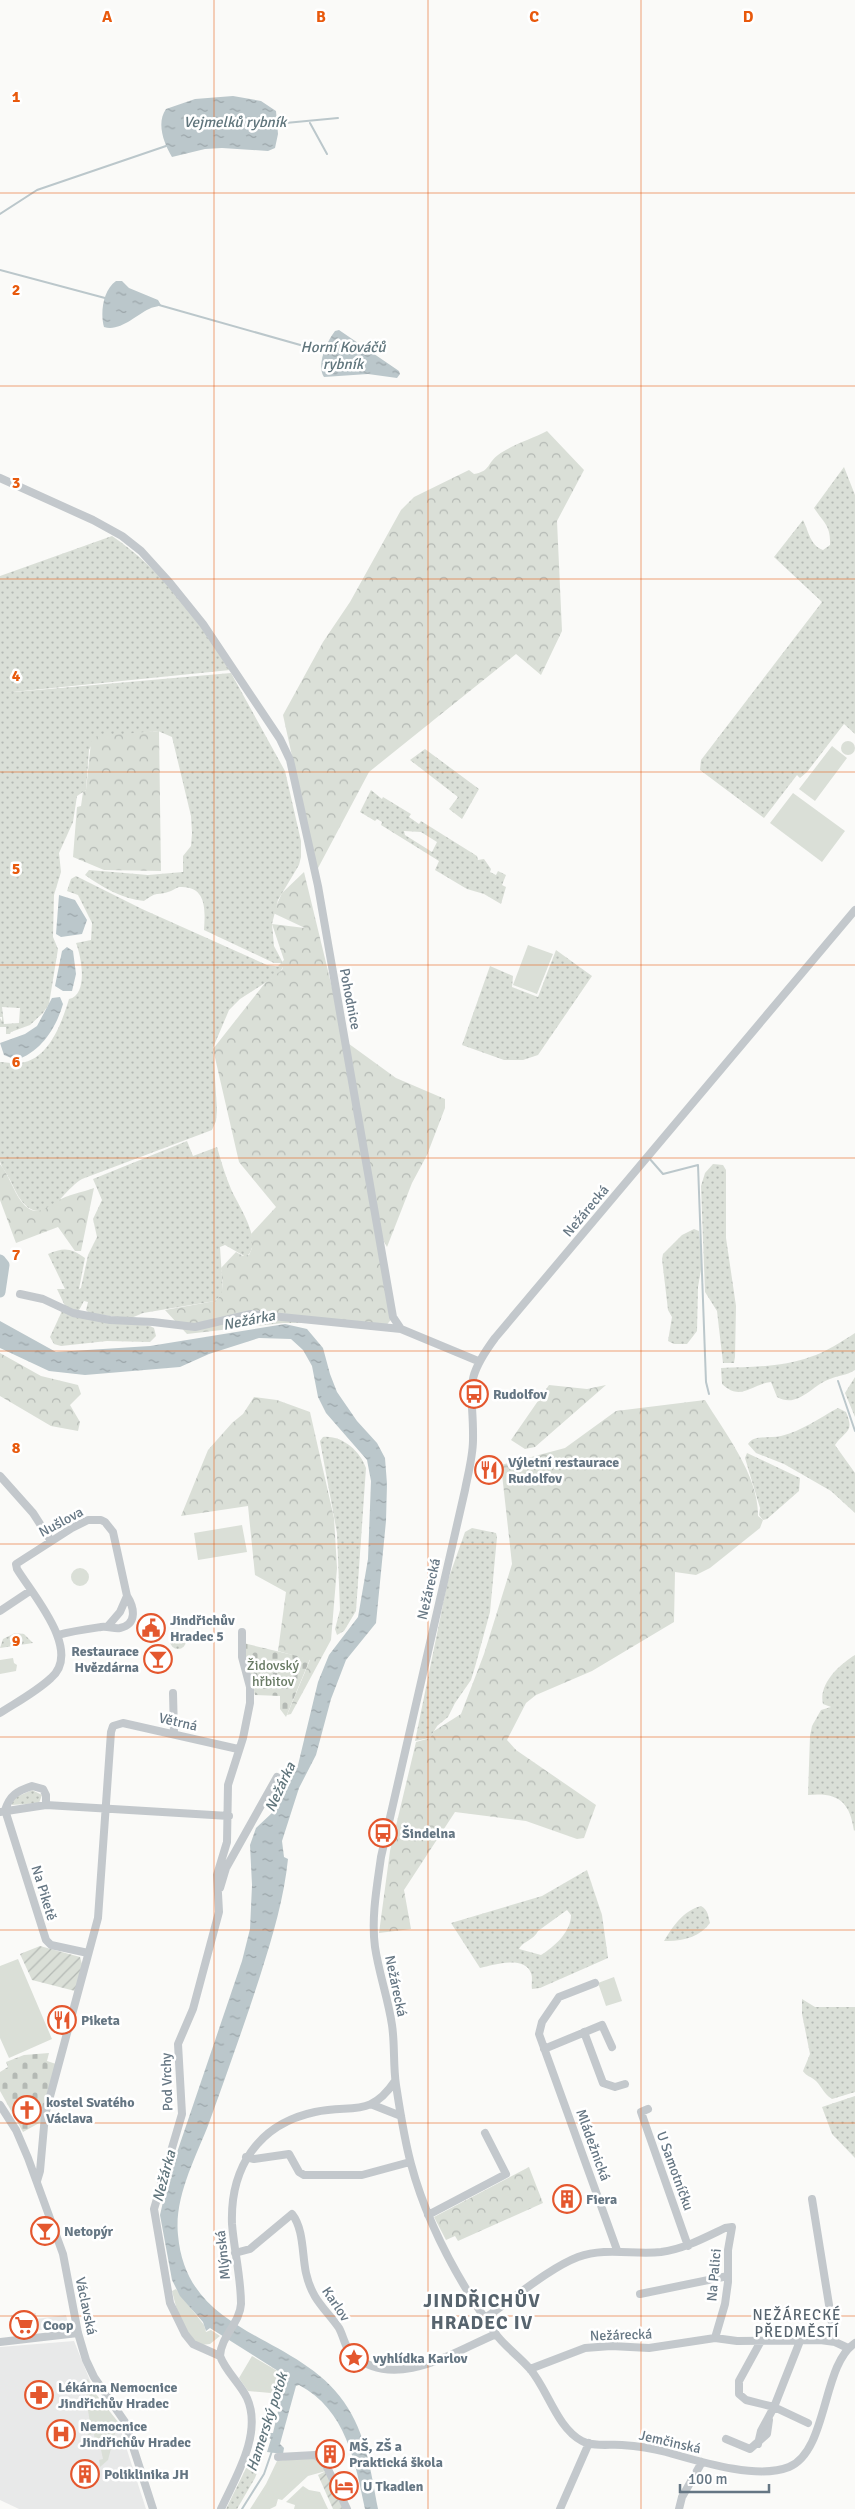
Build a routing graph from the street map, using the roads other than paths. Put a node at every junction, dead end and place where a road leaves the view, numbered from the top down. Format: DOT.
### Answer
graph roads {
  1 [pos="0,478"];
  2 [pos="855,910"];
  3 [pos="20,1294"];
  4 [pos="401,1328"];
  5 [pos="478,1361"];
  6 [pos="0,1476"];
  7 [pos="51,1541"];
  8 [pos="30,1590"];
  9 [pos="127,1596"];
  10 [pos="0,1611"];
  11 [pos="108,1626"];
  12 [pos="242,1632"];
  13 [pos="58,1635"];
  14 [pos="173,1693"];
  15 [pos="0,1713"];
  16 [pos="174,1733"];
  17 [pos="238,1749"];
  18 [pos="276,1777"];
  19 [pos="46,1805"];
  20 [pos="106,1807"];
  21 [pos="3,1811"];
  22 [pos="229,1816"];
  23 [pos="219,1892"];
  24 [pos="88,1953"];
  25 [pos="595,1982"];
  26 [pos="584,2032"];
  27 [pos="612,2048"];
  28 [pos="544,2049"];
  29 [pos="395,2081"];
  30 [pos="625,2084"];
  31 [pos="373,2105"];
  32 [pos="1,2108"];
  33 [pos="648,2109"];
  34 [pos="401,2116"];
  35 [pos="485,2132"];
  36 [pos="246,2158"];
  37 [pos="410,2162"];
  38 [pos="37,2180"];
  39 [pos="812,2199"];
  40 [pos="428,2215"];
  41 [pos="688,2246"];
  42 [pos="617,2250"];
  43 [pos="235,2253"];
  44 [pos="728,2276"];
  45 [pos="640,2294"];
  46 [pos="485,2318"];
  47 [pos="78,2333"];
  48 [pos="496,2334"];
  49 [pos="715,2338"];
  50 [pos="800,2340"];
  51 [pos="760,2341"];
  52 [pos="0,2342"];
  53 [pos="835,2342"];
  54 [pos="855,2343"];
  55 [pos="848,2348"];
  56 [pos="220,2356"];
  57 [pos="530,2369"];
  58 [pos="774,2407"];
  59 [pos="808,2423"];
  60 [pos="726,2439"];
  61 [pos="589,2444"];
  62 [pos="278,2458"];
  63 [pos="702,2462"];
  64 [pos="153,2509"];
  65 [pos="221,2509"];
  66 [pos="347,2509"];
  67 [pos="560,2509"];
  68 [pos="679,2509"];
  1 -- 4 [label="street, Pohodnice"];
  2 -- 5 [label="street, Nežárecká"];
  3 -- 4 [label="street"];
  4 -- 5 [label="street"];
  5 -- 29 [label="street, Nežárecká"];
  6 -- 7 [label="street"];
  7 -- 8 [label="street, Nušlova"];
  7 -- 9 [label="street, Nušlova"];
  8 -- 10 [label="street"];
  8 -- 13 [label="street"];
  9 -- 11 [label="street"];
  9 -- 11 [label="street, Nušlova"];
  11 -- 13 [label="street"];
  12 -- 17 [label="street, Pod Vrchy"];
  13 -- 15 [label="street"];
  14 -- 16 [label="street"];
  16 -- 17 [label="street, Větrná"];
  16 -- 20 [label="street, Větrná"];
  17 -- 22 [label="street, Pod Vrchy"];
  18 -- 23 [label="street"];
  19 -- 20 [label="street"];
  19 -- 21 [label="street"];
  19 -- 21 [label="street"];
  20 -- 22 [label="street"];
  20 -- 24 [label="street"];
  21 -- 24 [label="street, Na Piketě"];
  22 -- 23 [label="street, Pod Vrchy"];
  23 -- 56 [label="street, Pod Vrchy"];
  24 -- 38 [label="street"];
  25 -- 28 [label="street, Mládežnická"];
  26 -- 27 [label="street"];
  26 -- 28 [label="street"];
  26 -- 30 [label="street"];
  28 -- 42 [label="street, Mládežnická"];
  29 -- 31 [label="street"];
  29 -- 34 [label="street, Nežárecká"];
  31 -- 34 [label="street"];
  31 -- 36 [label="street, Mlýnská"];
  32 -- 38 [label="street, Václavská"];
  33 -- 41 [label="street, U Samotníčku"];
  34 -- 37 [label="street, Nežárecká"];
  35 -- 40 [label="street"];
  36 -- 37 [label="street"];
  36 -- 43 [label="street, Mlýnská"];
  37 -- 40 [label="street, Nežárecká"];
  38 -- 47 [label="street, Václavská"];
  39 -- 53 [label="street"];
  40 -- 46 [label="street, Nežárecká"];
  41 -- 42 [label="street"];
  41 -- 44 [label="street, Na Palici"];
  42 -- 46 [label="street"];
  43 -- 48 [label="street, Karlov"];
  43 -- 56 [label="street, Mlýnská"];
  44 -- 45 [label="street"];
  44 -- 49 [label="street, Na Palici"];
  46 -- 48 [label="street, Nežárecká"];
  47 -- 52 [label="street"];
  47 -- 64 [label="street, Václavská"];
  48 -- 57 [label="street, Nežárecká"];
  49 -- 51 [label="street"];
  49 -- 57 [label="street, Nežárecká"];
  50 -- 51 [label="street"];
  50 -- 53 [label="street"];
  50 -- 58 [label="street"];
  51 -- 58 [label="street"];
  53 -- 55 [label="street"];
  54 -- 55 [label="street"];
  55 -- 63 [label="street, Jemčinská"];
  56 -- 65 [label="street"];
  57 -- 61 [label="street, Nežárecká"];
  58 -- 59 [label="street"];
  58 -- 60 [label="street"];
  61 -- 63 [label="street, Jemčinská"];
  61 -- 67 [label="street"];
  62 -- 66 [label="street"];
  63 -- 68 [label="street"];
}
